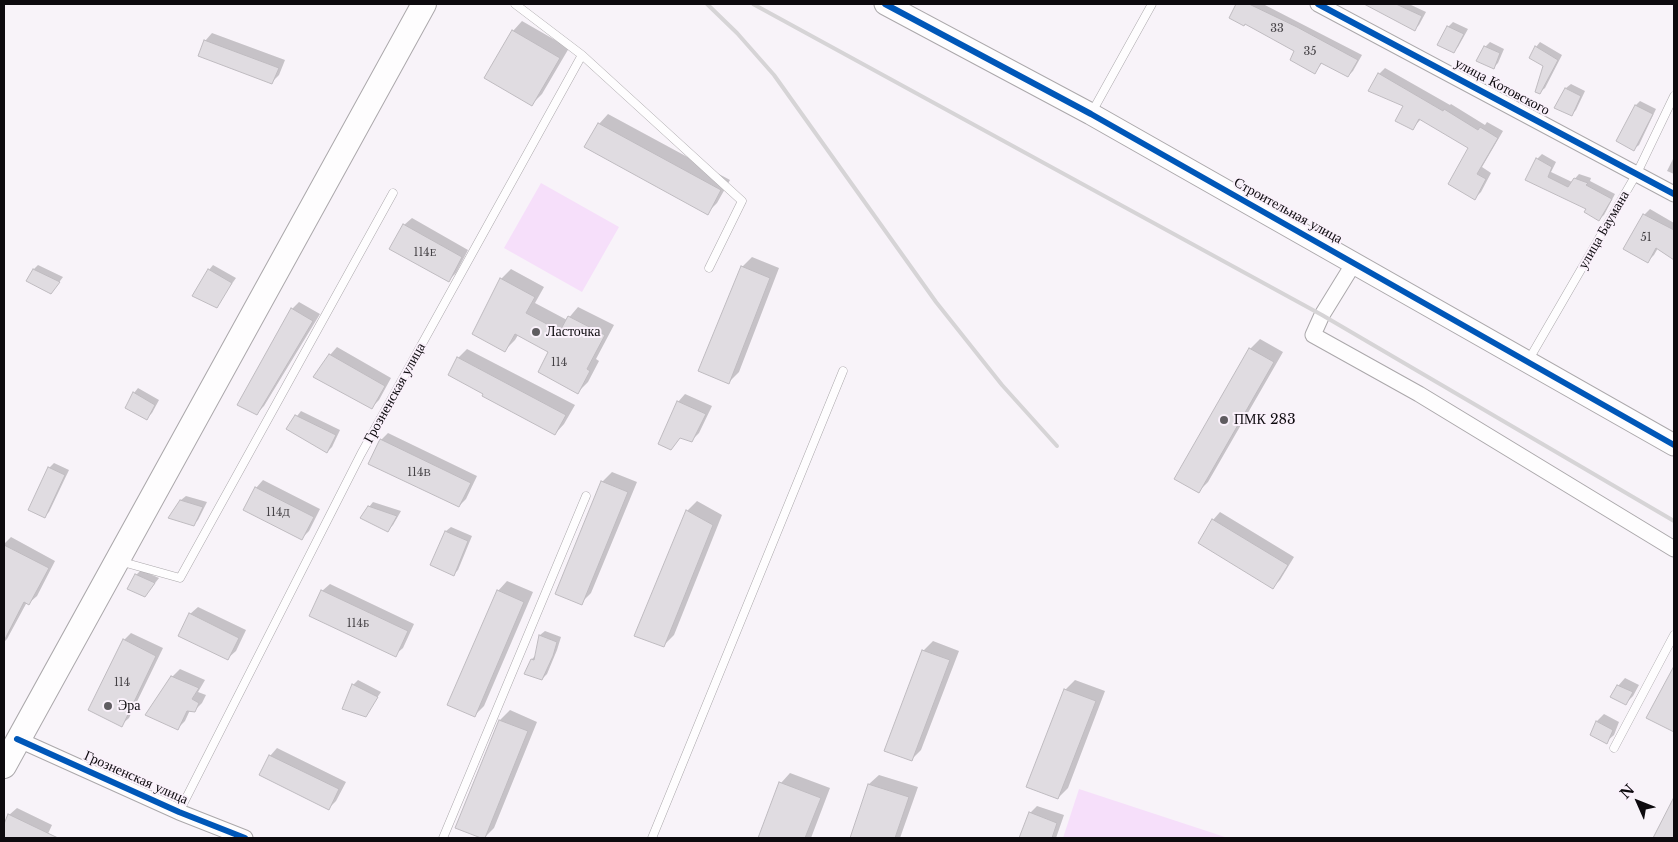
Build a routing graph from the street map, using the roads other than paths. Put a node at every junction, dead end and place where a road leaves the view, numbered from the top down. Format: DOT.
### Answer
graph roads {
  1 [pos="424,4"];
  2 [pos="515,4"];
  3 [pos="885,4"];
  4 [pos="1152,4"];
  5 [pos="1318,4"];
  6 [pos="582,55"];
  7 [pos="1674,96"];
  8 [pos="1091,114"];
  9 [pos="1637,173"];
  10 [pos="393,193"];
  11 [pos="1674,194"];
  12 [pos="1354,263"];
  13 [pos="709,268"];
  14 [pos="1528,361"];
  15 [pos="843,371"];
  16 [pos="1674,446"];
  17 [pos="586,496"];
  18 [pos="1674,549"];
  19 [pos="116,560"];
  20 [pos="1674,635"];
  21 [pos="17,740"];
  22 [pos="1614,748"];
  23 [pos="4,766"];
  24 [pos="179,812"];
  25 [pos="244,838"];
  26 [pos="443,838"];
  27 [pos="652,838"];
  1 -- 19 [label="main road"];
  2 -- 6 [label="lane"];
  3 -- 8 [label="street, Строительная улица"];
  4 -- 8 [label="lane"];
  5 -- 9 [label="street, улица Котовского"];
  6 -- 13 [label="lane"];
  6 -- 24 [label="lane, Грозненская улица"];
  7 -- 9 [label="lane, улица Баумана"];
  8 -- 12 [label="street, Строительная улица"];
  9 -- 11 [label="street, улица Котовского"];
  9 -- 14 [label="lane, улица Баумана"];
  10 -- 19 [label="lane"];
  12 -- 14 [label="street, Строительная улица"];
  12 -- 18 [label="street"];
  14 -- 16 [label="street, Строительная улица"];
  15 -- 27 [label="lane"];
  17 -- 26 [label="lane"];
  19 -- 21 [label="main road"];
  20 -- 22 [label="lane"];
  21 -- 23 [label="main road"];
  21 -- 24 [label="street, Грозненская улица"];
  24 -- 25 [label="street, Грозненская улица"];
}
